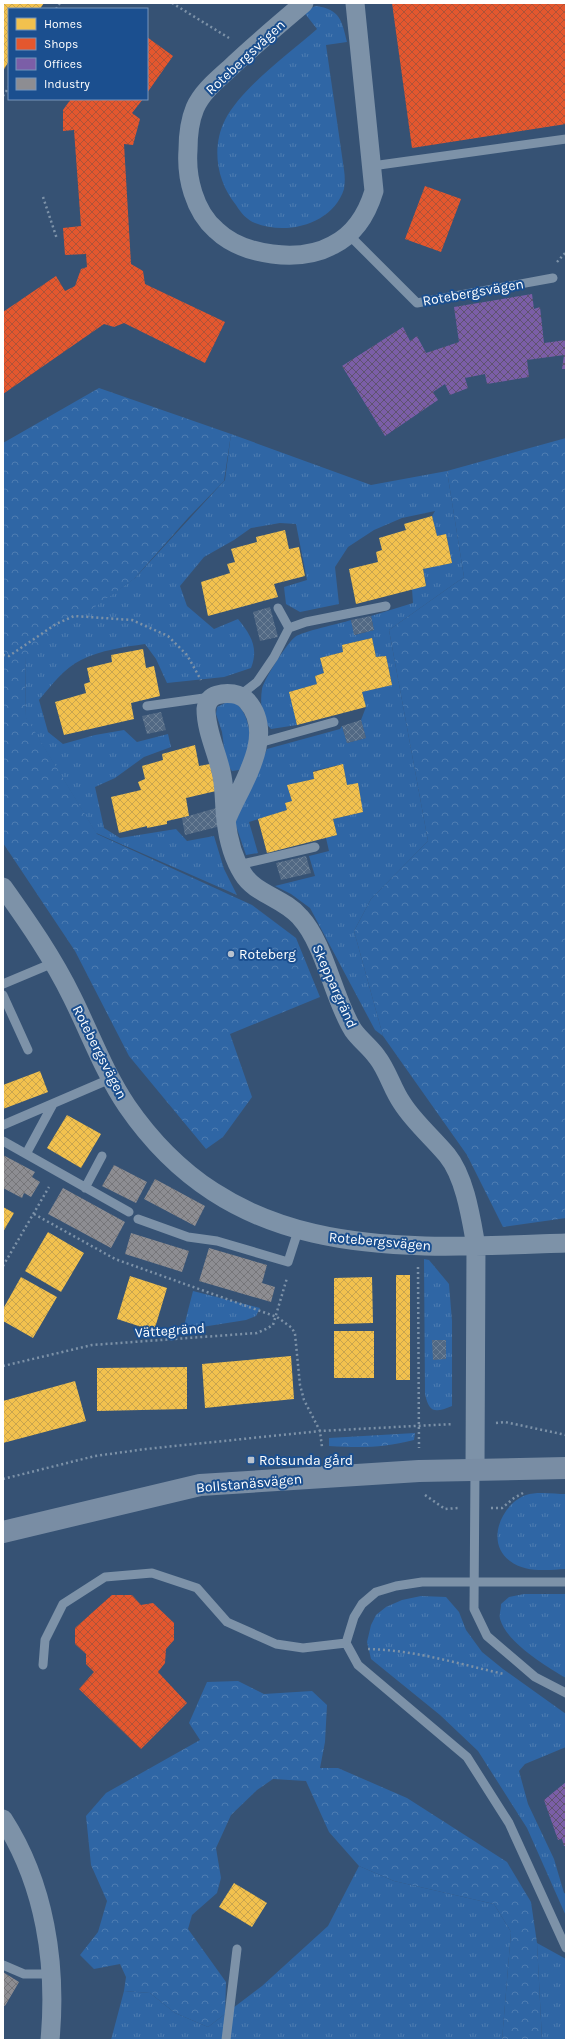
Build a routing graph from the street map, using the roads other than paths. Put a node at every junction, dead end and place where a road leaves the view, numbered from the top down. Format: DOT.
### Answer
graph roads {
  1 [pos="304,3"];
  2 [pos="355,3"];
  3 [pos="566,139"];
  4 [pos="372,166"];
  5 [pos="348,234"];
  6 [pos="553,278"];
  7 [pos="386,606"];
  8 [pos="278,608"];
  9 [pos="289,628"];
  10 [pos="240,696"];
  11 [pos="212,697"];
  12 [pos="147,706"];
  13 [pos="334,722"];
  14 [pos="259,743"];
  15 [pos="226,821"];
  16 [pos="315,847"];
  17 [pos="238,865"];
  18 [pos="3,887"];
  19 [pos="53,963"];
  20 [pos="3,984"];
  21 [pos="3,995"];
  22 [pos="28,1050"];
  23 [pos="110,1079"];
  24 [pos="53,1104"];
  25 [pos="3,1125"];
  26 [pos="3,1141"];
  27 [pos="26,1154"];
  28 [pos="102,1156"];
  29 [pos="85,1188"];
  30 [pos="129,1212"];
  31 [pos="138,1219"];
  32 [pos="298,1231"];
  33 [pos="566,1243"];
  34 [pos="476,1246"];
  35 [pos="566,1468"];
  36 [pos="476,1470"];
  37 [pos="3,1532"];
  38 [pos="474,1582"];
  39 [pos="566,1582"];
  40 [pos="346,1643"];
  41 [pos="43,1665"];
  42 [pos="566,1693"];
  43 [pos="3,1818"];
  44 [pos="566,1948"];
  45 [pos="237,1949"];
  46 [pos="3,1965"];
  47 [pos="52,1974"];
  48 [pos="50,2040"];
  49 [pos="226,2040"];
  1 -- 5 [label="street, Rotebergsvägen"];
  2 -- 4 [label="street, Rotebergsvägen"];
  3 -- 4 [label="lane"];
  4 -- 5 [label="street, Rotebergsvägen"];
  5 -- 6 [label="lane, Rotebergsvägen"];
  7 -- 9 [label="lane"];
  8 -- 9 [label="lane"];
  9 -- 10 [label="lane"];
  10 -- 11 [label="street"];
  10 -- 14 [label="street"];
  11 -- 12 [label="lane"];
  11 -- 15 [label="street, Skeppargränd"];
  13 -- 14 [label="lane"];
  14 -- 15 [label="street"];
  15 -- 17 [label="street, Skeppargränd"];
  16 -- 17 [label="lane"];
  17 -- 34 [label="street, Skeppargränd"];
  18 -- 19 [label="street, Rotebergsvägen"];
  19 -- 20 [label="lane"];
  19 -- 23 [label="street, Rotebergsvägen"];
  21 -- 22 [label="lane"];
  23 -- 24 [label="lane"];
  23 -- 32 [label="street, Rotebergsvägen"];
  24 -- 25 [label="lane"];
  24 -- 27 [label="lane"];
  26 -- 27 [label="lane"];
  27 -- 29 [label="lane"];
  28 -- 29 [label="lane"];
  29 -- 30 [label="lane"];
  31 -- 32 [label="lane"];
  32 -- 34 [label="street, Rotebergsvägen"];
  33 -- 34 [label="street, Rotebergsvägen"];
  34 -- 36 [label="street"];
  35 -- 36 [label="street, Bollstanäsvägen"];
  36 -- 37 [label="street, Bollstanäsvägen"];
  36 -- 38 [label="lane"];
  38 -- 39 [label="lane"];
  38 -- 40 [label="lane"];
  38 -- 42 [label="lane"];
  40 -- 41 [label="lane"];
  40 -- 44 [label="lane"];
  43 -- 47 [label="street"];
  45 -- 49 [label="lane"];
  46 -- 47 [label="lane"];
  47 -- 48 [label="street"];
}
